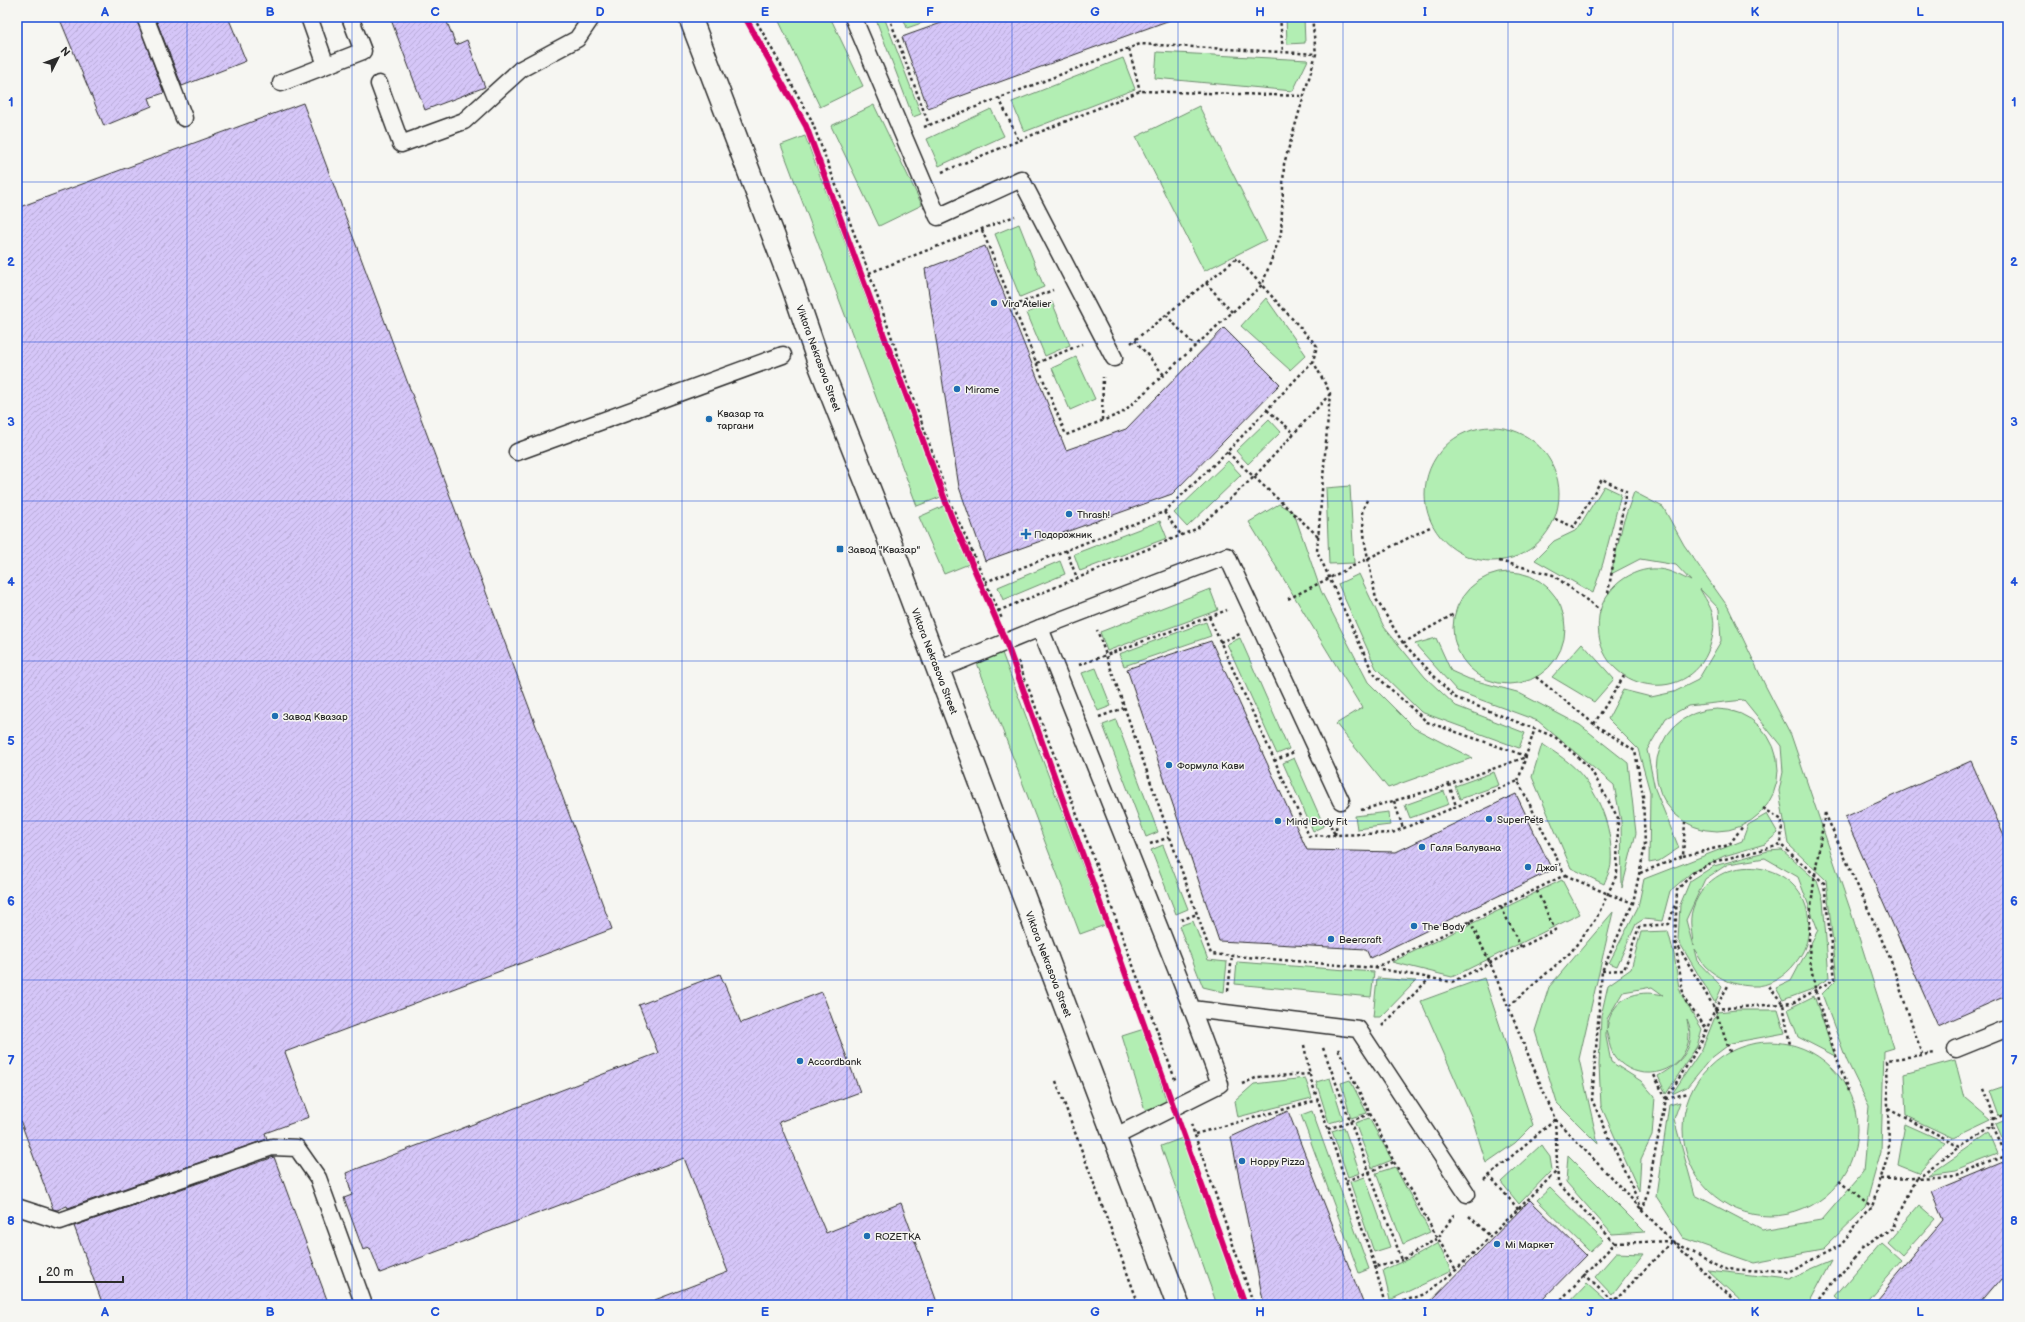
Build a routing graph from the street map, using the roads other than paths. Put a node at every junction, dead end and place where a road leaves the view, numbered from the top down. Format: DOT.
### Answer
graph roads {
  1 [pos="145,17"];
  2 [pos="309,17"];
  3 [pos="350,17"];
  4 [pos="592,17"];
  5 [pos="690,17"];
  6 [pos="853,17"];
  7 [pos="326,65"];
  8 [pos="280,83"];
  9 [pos="379,84"];
  10 [pos="184,118"];
  11 [pos="783,355"];
  12 [pos="1114,358"];
  13 [pos="516,452"];
  14 [pos="1040,628"];
  15 [pos="938,670"];
  16 [pos="1341,801"];
  17 [pos="1192,1009"];
  18 [pos="2008,1028"];
  19 [pos="1956,1049"];
  20 [pos="1114,1137"];
  21 [pos="1463,1200"];
  22 [pos="17,1207"];
  23 [pos="364,1305"];
  24 [pos="1178,1305"];
  1 -- 10 [label="lane"];
  2 -- 7 [label="lane"];
  3 -- 7 [label="lane"];
  4 -- 9 [label="lane"];
  5 -- 15 [label="main road, Viktora Nekrasova Street"];
  6 -- 12 [label="lane"];
  7 -- 8 [label="lane"];
  11 -- 13 [label="lane"];
  14 -- 15 [label="lane"];
  14 -- 16 [label="lane"];
  14 -- 17 [label="lane"];
  15 -- 20 [label="main road, Viktora Nekrasova Street"];
  17 -- 20 [label="lane"];
  17 -- 21 [label="lane"];
  18 -- 19 [label="lane"];
  20 -- 24 [label="main road, Viktora Nekrasova Street"];
  22 -- 23 [label="lane"];
}
